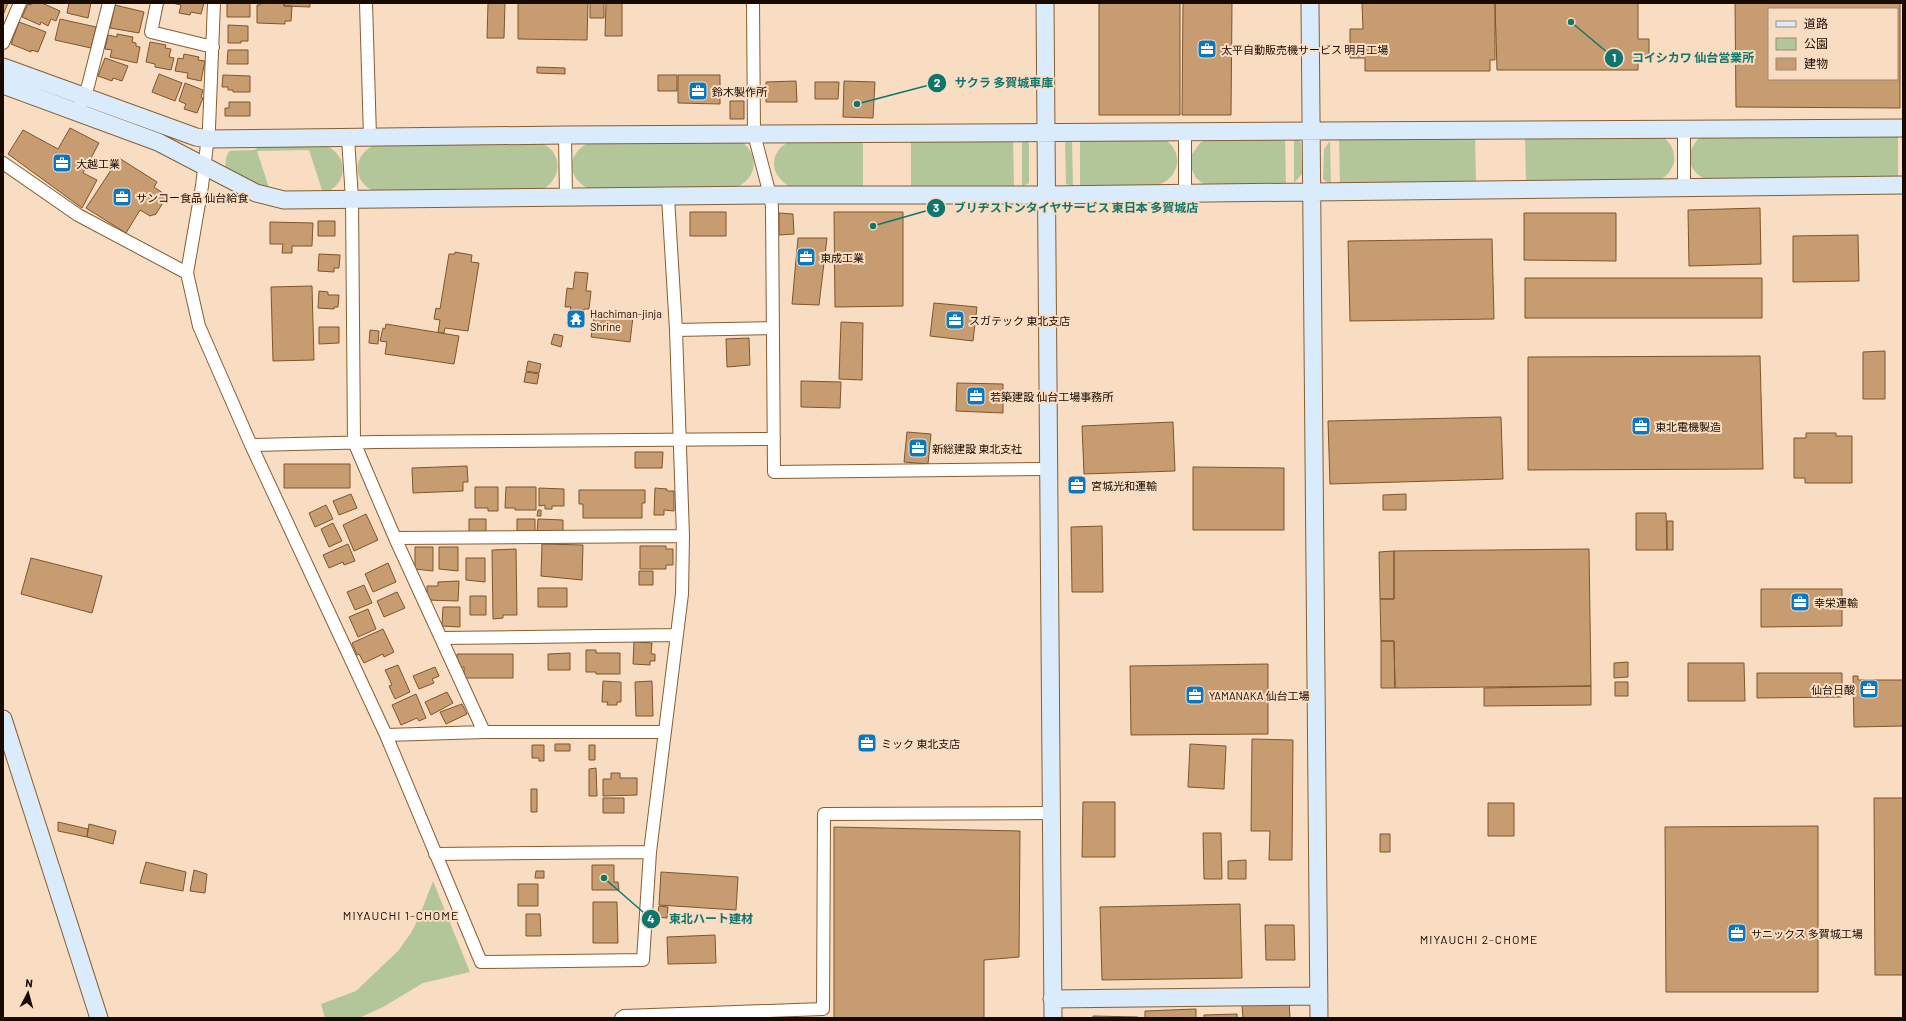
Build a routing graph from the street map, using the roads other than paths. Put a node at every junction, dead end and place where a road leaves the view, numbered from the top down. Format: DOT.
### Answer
graph roads {
  1 [pos="20,3"];
  2 [pos="109,3"];
  3 [pos="158,3"];
  4 [pos="214,3"];
  5 [pos="366,3"];
  6 [pos="753,3"];
  7 [pos="1045,3"];
  8 [pos="1310,3"];
  9 [pos="3,43"];
  10 [pos="213,47"];
  11 [pos="3,67"];
  12 [pos="3,85"];
  13 [pos="84,96"];
  14 [pos="78,113"];
  15 [pos="1903,128"];
  16 [pos="1684,129"];
  17 [pos="1311,130"];
  18 [pos="1185,131"];
  19 [pos="1046,132"];
  20 [pos="754,134"];
  21 [pos="565,135"];
  22 [pos="370,137"];
  23 [pos="348,138"];
  24 [pos="208,139"];
  25 [pos="3,164"];
  26 [pos="204,168"];
  27 [pos="1903,185"];
  28 [pos="1684,188"];
  29 [pos="1312,192"];
  30 [pos="1185,194"];
  31 [pos="770,195"];
  32 [pos="1046,196"];
  33 [pos="668,197"];
  34 [pos="566,198"];
  35 [pos="352,199"];
  36 [pos="187,273"];
  37 [pos="772,328"];
  38 [pos="676,330"];
  39 [pos="774,439"];
  40 [pos="680,440"];
  41 [pos="354,442"];
  42 [pos="251,445"];
  43 [pos="1048,469"];
  44 [pos="683,536"];
  45 [pos="395,538"];
  46 [pos="677,635"];
  47 [pos="442,638"];
  48 [pos="3,719"];
  49 [pos="484,732"];
  50 [pos="665,732"];
  51 [pos="386,735"];
  52 [pos="1051,813"];
  53 [pos="650,852"];
  54 [pos="435,854"];
  55 [pos="1319,996"];
  56 [pos="1052,999"];
  57 [pos="99,1018"];
  58 [pos="621,1018"];
  59 [pos="1053,1018"];
  60 [pos="1319,1018"];
  1 -- 9 [label="street"];
  2 -- 13 [label="street"];
  3 -- 10 [label="street"];
  4 -- 10 [label="street"];
  5 -- 22 [label="street"];
  6 -- 20 [label="street"];
  7 -- 19 [label="street"];
  8 -- 17 [label="street"];
  10 -- 24 [label="street"];
  11 -- 13 [label="street"];
  12 -- 14 [label="street"];
  13 -- 14 [label="street"];
  13 -- 24 [label="street"];
  14 -- 26 [label="street"];
  15 -- 16 [label="street"];
  16 -- 17 [label="street"];
  16 -- 28 [label="street"];
  17 -- 18 [label="street"];
  17 -- 29 [label="street"];
  18 -- 19 [label="street"];
  18 -- 30 [label="street"];
  19 -- 20 [label="street"];
  19 -- 32 [label="street"];
  20 -- 21 [label="street"];
  20 -- 31 [label="street"];
  21 -- 22 [label="street"];
  21 -- 34 [label="street"];
  22 -- 23 [label="street"];
  23 -- 24 [label="street"];
  23 -- 35 [label="street"];
  24 -- 26 [label="street"];
  25 -- 36 [label="street"];
  26 -- 35 [label="street"];
  26 -- 36 [label="street"];
  27 -- 28 [label="street"];
  28 -- 29 [label="street"];
  29 -- 30 [label="street"];
  29 -- 55 [label="street"];
  30 -- 32 [label="street"];
  31 -- 32 [label="street"];
  31 -- 33 [label="street"];
  31 -- 37 [label="street"];
  32 -- 43 [label="street"];
  33 -- 34 [label="street"];
  33 -- 38 [label="street"];
  34 -- 35 [label="street"];
  35 -- 41 [label="street"];
  36 -- 42 [label="street"];
  37 -- 38 [label="street"];
  37 -- 39 [label="street"];
  38 -- 40 [label="street"];
  39 -- 40 [label="street"];
  39 -- 43 [label="street"];
  40 -- 41 [label="street"];
  40 -- 44 [label="street"];
  41 -- 42 [label="street"];
  41 -- 45 [label="street"];
  42 -- 51 [label="street"];
  43 -- 52 [label="street"];
  44 -- 45 [label="street"];
  44 -- 46 [label="street"];
  45 -- 47 [label="street"];
  46 -- 47 [label="street"];
  46 -- 50 [label="street"];
  47 -- 49 [label="street"];
  48 -- 57 [label="street"];
  49 -- 50 [label="street"];
  49 -- 51 [label="street"];
  50 -- 53 [label="street"];
  51 -- 54 [label="street"];
  52 -- 56 [label="street"];
  52 -- 58 [label="street"];
  53 -- 54 [label="street"];
  53 -- 54 [label="street"];
  55 -- 56 [label="street"];
  55 -- 60 [label="street"];
  56 -- 59 [label="street"];
}
